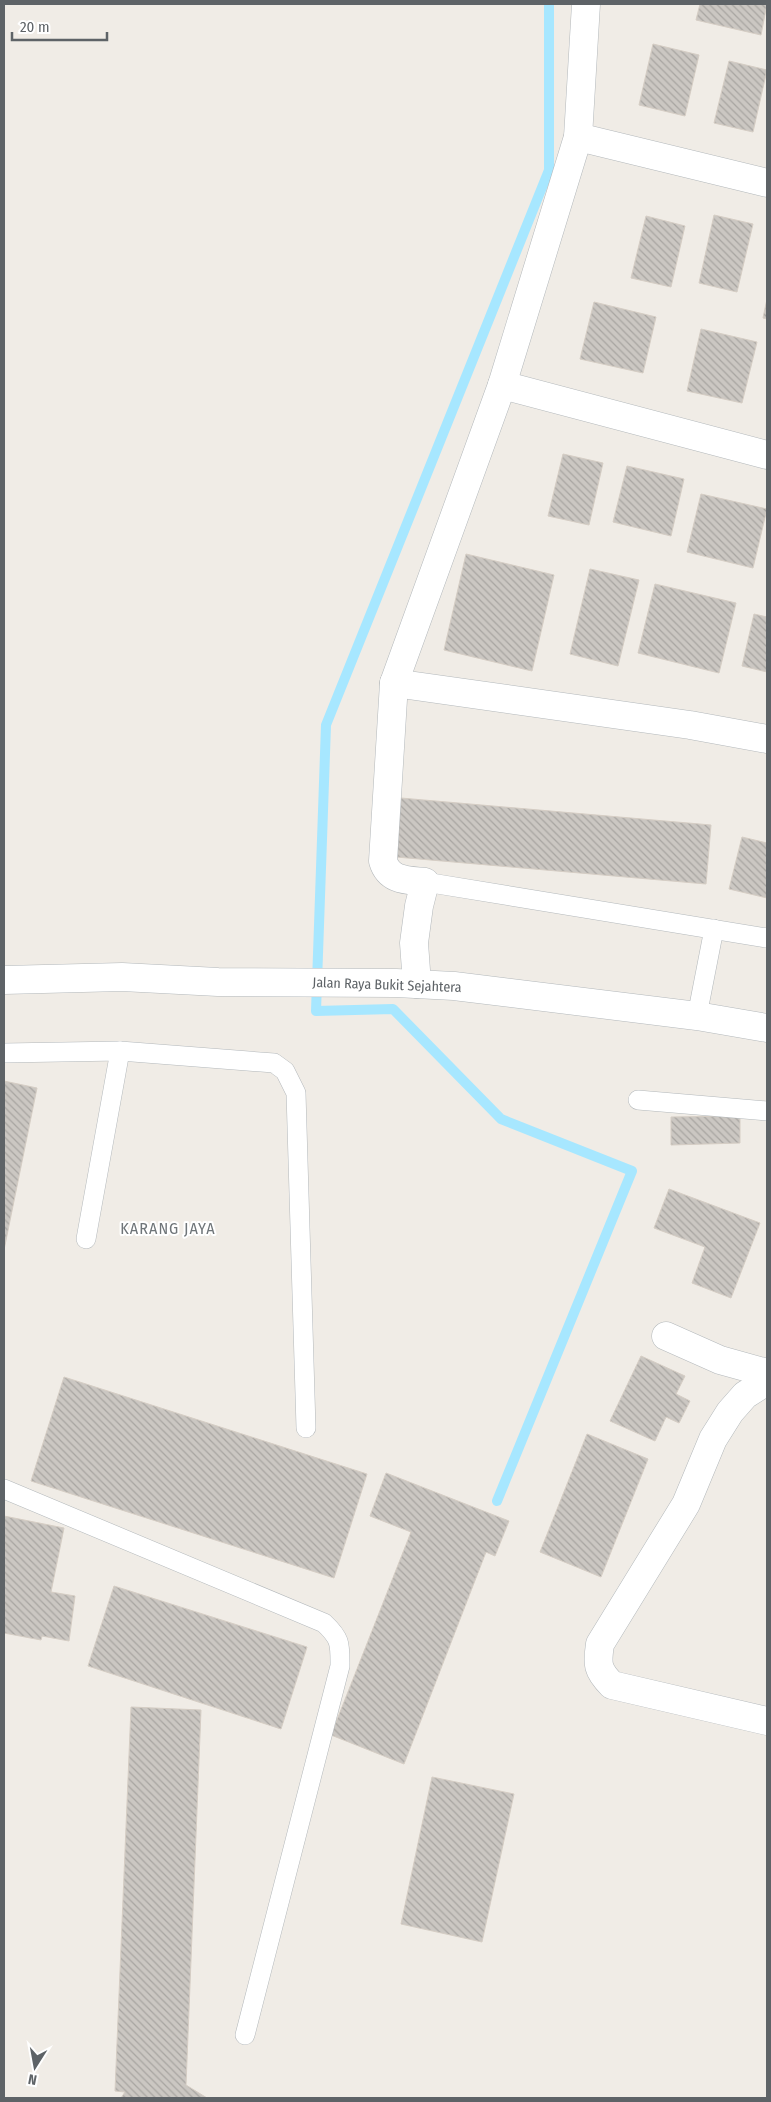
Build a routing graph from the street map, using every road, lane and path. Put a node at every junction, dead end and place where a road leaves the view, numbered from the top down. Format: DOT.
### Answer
graph roads {
  1 [pos="586,4"];
  2 [pos="578,137"];
  3 [pos="767,184"];
  4 [pos="502,385"];
  5 [pos="767,455"];
  6 [pos="394,682"];
  7 [pos="767,739"];
  8 [pos="425,882"];
  9 [pos="714,929"];
  10 [pos="767,938"];
  11 [pos="4,980"];
  12 [pos="406,984"];
  13 [pos="697,1016"];
  14 [pos="767,1028"];
  15 [pos="120,1051"];
  16 [pos="4,1053"];
  17 [pos="638,1100"];
  18 [pos="767,1111"];
  19 [pos="86,1240"];
  20 [pos="666,1336"];
  21 [pos="767,1373"];
  22 [pos="767,1381"];
  23 [pos="306,1428"];
  24 [pos="4,1489"];
  25 [pos="767,1721"];
  26 [pos="245,2035"];
  1 -- 2 [label="street"];
  2 -- 3 [label="street"];
  2 -- 4 [label="street"];
  4 -- 5 [label="street"];
  4 -- 6 [label="street"];
  6 -- 7 [label="street"];
  6 -- 8 [label="street"];
  8 -- 9 [label="lane"];
  8 -- 12 [label="street"];
  9 -- 10 [label="lane"];
  9 -- 13 [label="lane"];
  11 -- 12 [label="street, Jalan Raya Bukit Sejahtera"];
  12 -- 13 [label="street, Jalan Raya Bukit Sejahtera"];
  13 -- 14 [label="street, Jalan Raya Bukit Sejahtera"];
  15 -- 16 [label="lane"];
  15 -- 19 [label="lane"];
  15 -- 23 [label="lane"];
  17 -- 18 [label="lane"];
  20 -- 21 [label="street"];
  22 -- 25 [label="street"];
  24 -- 26 [label="lane"];
}
